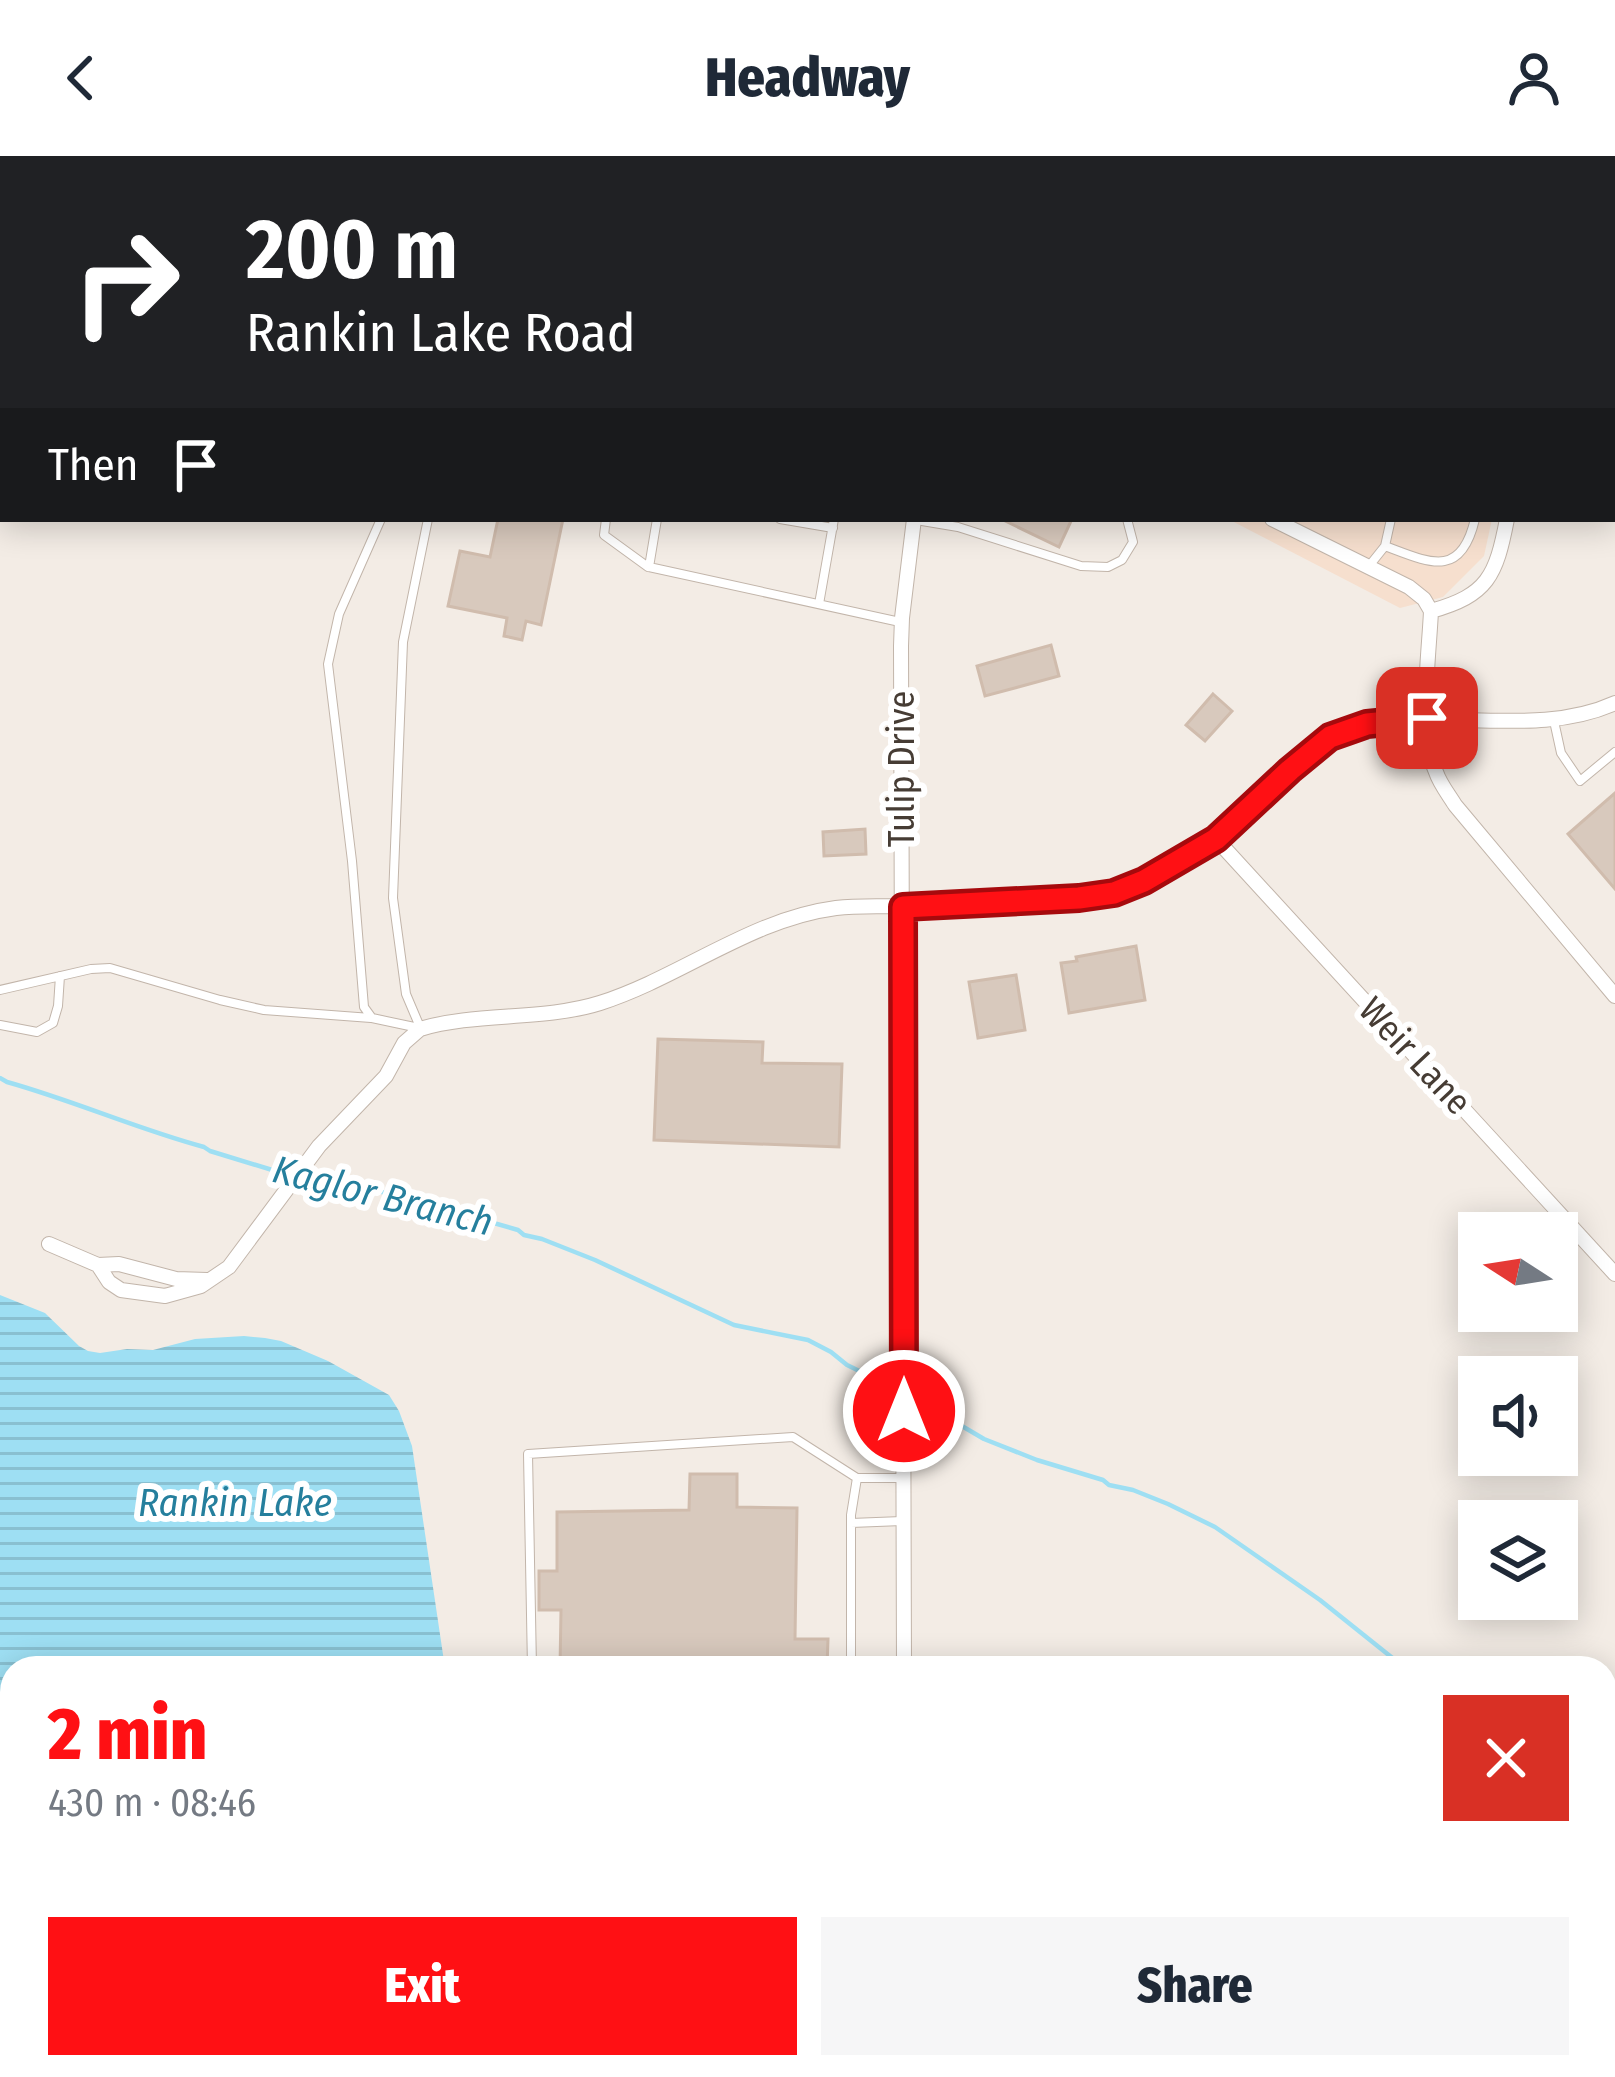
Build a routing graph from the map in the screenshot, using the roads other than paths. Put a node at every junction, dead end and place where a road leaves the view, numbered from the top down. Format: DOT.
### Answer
graph roads {
  1 [pos="380,522"];
  2 [pos="427,522"];
  3 [pos="606,522"];
  4 [pos="657,522"];
  5 [pos="914,522"];
  6 [pos="927,522"];
  7 [pos="979,522"];
  8 [pos="1128,522"];
  9 [pos="1389,522"];
  10 [pos="1473,522"];
  11 [pos="1506,522"];
  12 [pos="1289,523"];
  13 [pos="834,524"];
  14 [pos="976,533"];
  15 [pos="1384,546"];
  16 [pos="649,567"];
  17 [pos="1368,567"];
  18 [pos="819,604"];
  19 [pos="1431,611"];
  20 [pos="902,622"];
  21 [pos="1615,703"];
  22 [pos="1427,718"];
  23 [pos="1553,719"];
  24 [pos="1615,752"];
  25 [pos="1216,839"];
  26 [pos="903,907"];
  27 [pos="60,976"];
  28 [pos="0,990"];
  29 [pos="1615,996"];
  30 [pos="372,1018"];
  31 [pos="0,1025"];
  32 [pos="420,1029"];
  33 [pos="49,1244"];
  34 [pos="98,1265"];
  35 [pos="1615,1274"];
  36 [pos="207,1280"];
  37 [pos="856,1478"];
  38 [pos="904,1478"];
  39 [pos="904,1521"];
  40 [pos="851,1523"];
  41 [pos="532,1656"];
  42 [pos="851,1656"];
  43 [pos="904,1656"];
  1 -- 30 [label="lane"];
  2 -- 32 [label="lane"];
  3 -- 16 [label="lane"];
  4 -- 16 [label="lane"];
  5 -- 20 [label="street, Tulip Drive"];
  6 -- 14 [label="lane"];
  7 -- 14 [label="lane"];
  8 -- 14 [label="lane"];
  9 -- 15 [label="lane"];
  10 -- 15 [label="lane"];
  11 -- 19 [label="street"];
  12 -- 17 [label="street"];
  13 -- 18 [label="lane"];
  15 -- 17 [label="lane"];
  16 -- 18 [label="lane"];
  17 -- 19 [label="street"];
  18 -- 20 [label="lane"];
  19 -- 22 [label="street"];
  20 -- 26 [label="street, Tulip Drive"];
  21 -- 23 [label="street"];
  22 -- 23 [label="street"];
  22 -- 25 [label="street"];
  22 -- 29 [label="street"];
  23 -- 24 [label="lane"];
  25 -- 26 [label="street"];
  25 -- 35 [label="street, Weir Lane"];
  26 -- 32 [label="street"];
  26 -- 38 [label="street, Tulip Drive"];
  27 -- 28 [label="lane"];
  27 -- 30 [label="lane"];
  27 -- 31 [label="lane"];
  30 -- 32 [label="lane"];
  32 -- 36 [label="street"];
  33 -- 34 [label="street"];
  34 -- 36 [label="street"];
  34 -- 36 [label="street"];
  37 -- 38 [label="lane"];
  37 -- 40 [label="lane"];
  37 -- 41 [label="lane"];
  38 -- 39 [label="street, Tulip Drive"];
  39 -- 40 [label="lane"];
  39 -- 43 [label="street, Tulip Drive"];
  40 -- 42 [label="lane"];
}
